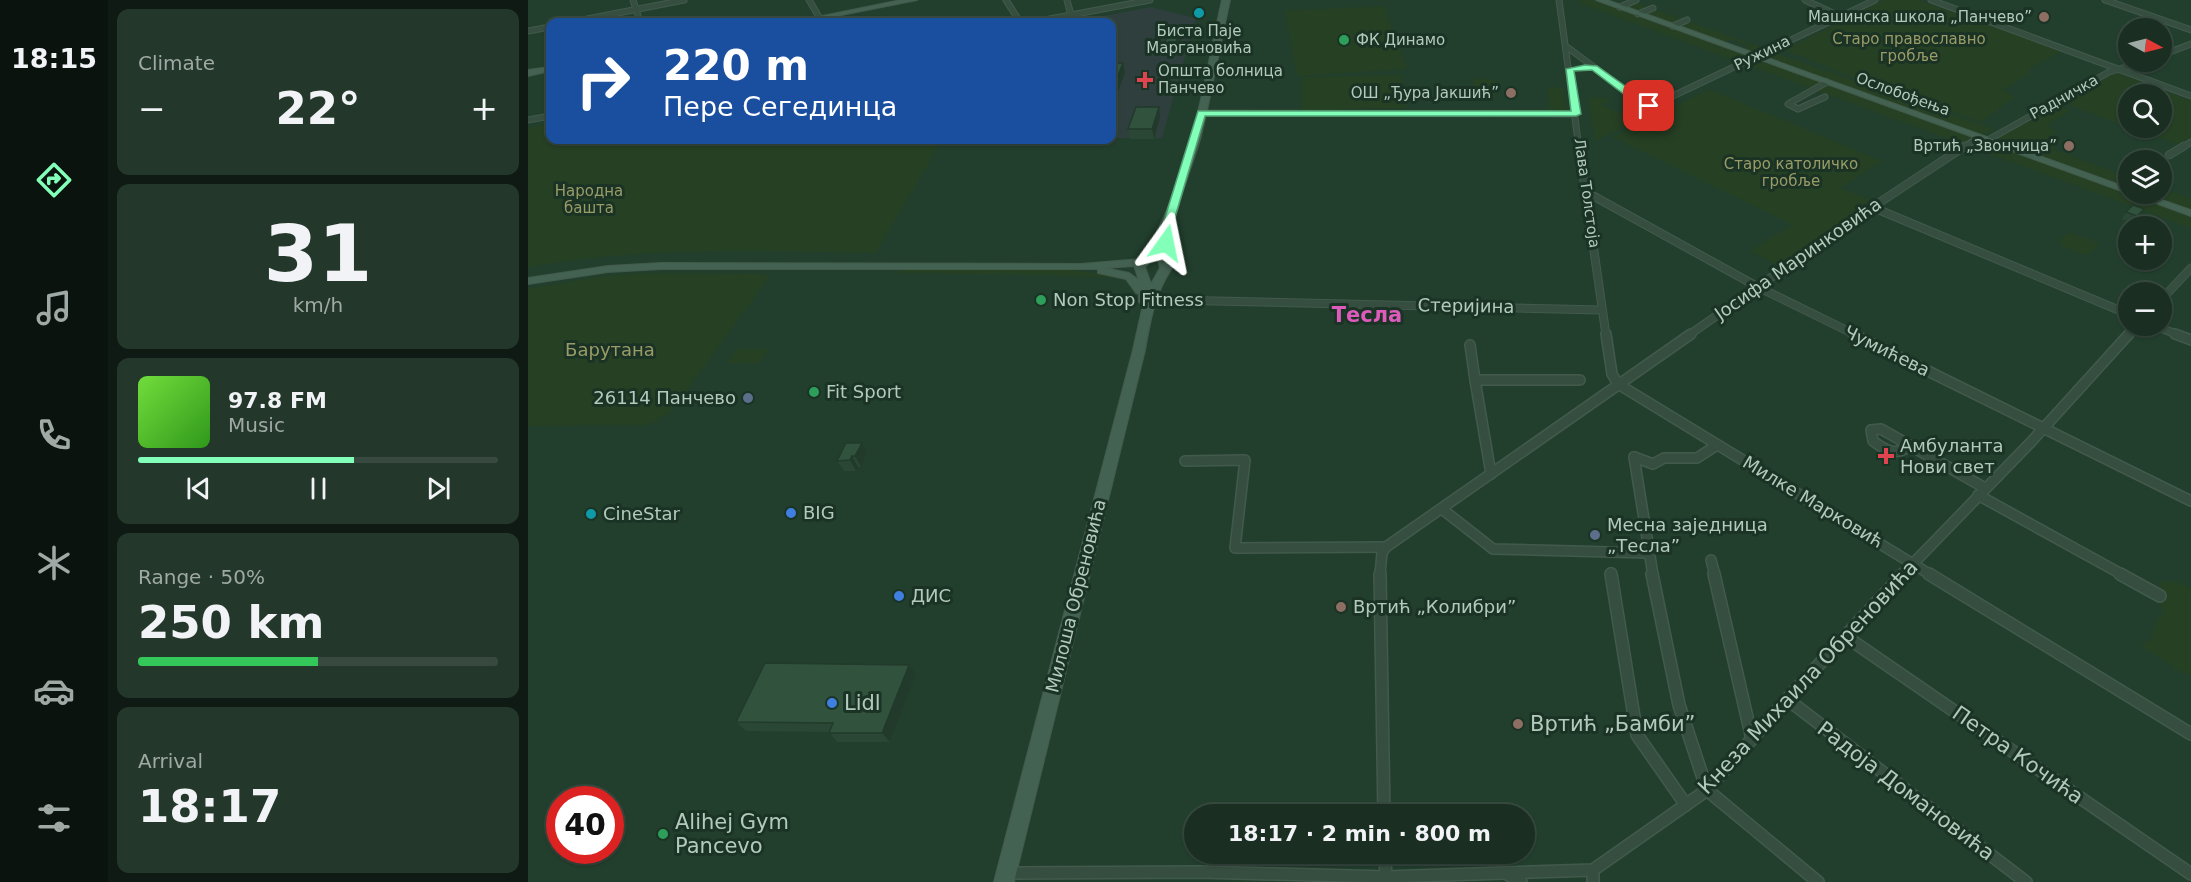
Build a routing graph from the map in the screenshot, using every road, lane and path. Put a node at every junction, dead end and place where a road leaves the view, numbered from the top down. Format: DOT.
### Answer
graph roads {
  1 [pos="633,0"];
  2 [pos="684,0"];
  3 [pos="809,0"];
  4 [pos="913,0"];
  5 [pos="1006,0"];
  6 [pos="1067,0"];
  7 [pos="1150,0"];
  8 [pos="1226,0"];
  9 [pos="1559,0"];
  10 [pos="1600,0"];
  11 [pos="1636,0"];
  12 [pos="1805,0"];
  13 [pos="1875,0"];
  14 [pos="1931,0"];
  15 [pos="2105,0"];
  16 [pos="1620,7"];
  17 [pos="1653,8"];
  18 [pos="636,10"];
  19 [pos="1638,14"];
  20 [pos="1071,15"];
  21 [pos="1839,16"];
  22 [pos="593,18"];
  23 [pos="639,18"];
  24 [pos="820,18"];
  25 [pos="830,18"];
  26 [pos="1017,18"];
  27 [pos="1055,18"];
  28 [pos="1687,20"];
  29 [pos="1673,27"];
  30 [pos="2189,27"];
  31 [pos="546,28"];
  32 [pos="528,31"];
  33 [pos="2191,44"];
  34 [pos="1567,47"];
  35 [pos="2172,51"];
  36 [pos="1755,56"];
  37 [pos="1576,68"];
  38 [pos="1594,68"];
  39 [pos="2118,69"];
  40 [pos="2118,69"];
  41 [pos="546,70"];
  42 [pos="2127,72"];
  43 [pos="528,73"];
  44 [pos="1827,82"];
  45 [pos="2191,96"];
  46 [pos="1825,97"];
  47 [pos="1201,113"];
  48 [pos="1576,114"];
  49 [pos="546,117"];
  50 [pos="528,120"];
  51 [pos="1983,139"];
  52 [pos="2191,142"];
  53 [pos="2172,152"];
  54 [pos="2118,187"];
  55 [pos="1588,193"];
  56 [pos="2165,204"];
  57 [pos="1872,207"];
  58 [pos="2191,213"];
  59 [pos="1166,228"];
  60 [pos="1107,265"];
  61 [pos="1082,267"];
  62 [pos="1143,267"];
  63 [pos="1163,267"];
  64 [pos="1095,268"];
  65 [pos="2191,268"];
  66 [pos="528,281"];
  67 [pos="1758,287"];
  68 [pos="2172,288"];
  69 [pos="1148,300"];
  70 [pos="1602,310"];
  71 [pos="2118,310"];
  72 [pos="2172,333"];
  73 [pos="2127,336"];
  74 [pos="2191,340"];
  75 [pos="1470,345"];
  76 [pos="1475,380"];
  77 [pos="1580,380"];
  78 [pos="1618,384"];
  79 [pos="2043,428"];
  80 [pos="1717,445"];
  81 [pos="1911,446"];
  82 [pos="1185,461"];
  83 [pos="1491,474"];
  84 [pos="1981,491"];
  85 [pos="2191,501"];
  86 [pos="1442,509"];
  87 [pos="1386,548"];
  88 [pos="1648,553"];
  89 [pos="1711,560"];
  90 [pos="1913,563"];
  91 [pos="1611,573"];
  92 [pos="2160,596"];
  93 [pos="1845,636"];
  94 [pos="1787,699"];
  95 [pos="2191,734"];
  96 [pos="1752,739"];
  97 [pos="1707,790"];
  98 [pos="1384,804"];
  99 [pos="1686,805"];
  100 [pos="1385,864"];
  101 [pos="1505,873"];
  102 [pos="2191,874"];
  103 [pos="1593,876"];
  104 [pos="1005,878"];
  105 [pos="1386,879"];
  106 [pos="1521,882"];
  107 [pos="1818,882"];
  108 [pos="2026,882"];
  1 -- 18 [label="street"];
  2 -- 18 [label="street"];
  3 -- 24 [label="street"];
  4 -- 25 [label="street"];
  5 -- 26 [label="street"];
  6 -- 20 [label="street"];
  7 -- 20 [label="street"];
  8 -- 47 [label="street"];
  9 -- 34 [label="street, Лава Толстоја"];
  10 -- 16 [label="street, Ослобођења"];
  11 -- 16 [label="street"];
  12 -- 21 [label="street"];
  13 -- 21 [label="street, Ружина"];
  14 -- 39 [label="street"];
  15 -- 30 [label="street"];
  16 -- 19 [label="street, Ослобођења"];
  17 -- 19 [label="street"];
  18 -- 22 [label="street"];
  18 -- 23 [label="street"];
  19 -- 29 [label="street, Ослобођења"];
  20 -- 27 [label="street"];
  21 -- 36 [label="street, Ружина"];
  28 -- 29 [label="street"];
  29 -- 36 [label="street, Ослобођења"];
  31 -- 32 [label="street"];
  33 -- 35 [label="street"];
  34 -- 37 [label="street, Лава Толстоја"];
  34 -- 38 [label="street"];
  36 -- 38 [label="street, Ружина"];
  36 -- 44 [label="street, Ослобођења"];
  37 -- 38 [label="street"];
  37 -- 48 [label="street, Лава Толстоја"];
  40 -- 51 [label="street, Радничка"];
  41 -- 43 [label="street"];
  42 -- 45 [label="street"];
  44 -- 46 [label="street"];
  44 -- 51 [label="street, Ослобођења"];
  47 -- 48 [label="street"];
  47 -- 59 [label="street"];
  48 -- 55 [label="street, Лава Толстоја"];
  49 -- 50 [label="street"];
  51 -- 54 [label="street, Ослобођења"];
  51 -- 57 [label="street, Јосифа Маринковића"];
  52 -- 53 [label="street"];
  55 -- 67 [label="street, Чумићева"];
  55 -- 70 [label="street, Лава Толстоја"];
  56 -- 58 [label="street"];
  57 -- 67 [label="street, Јосифа Маринковића"];
  57 -- 71 [label="street"];
  59 -- 60 [label="street"];
  59 -- 62 [label="street"];
  59 -- 63 [label="street"];
  60 -- 61 [label="street"];
  60 -- 62 [label="street"];
  61 -- 64 [label="street"];
  61 -- 66 [label="street"];
  62 -- 63 [label="street"];
  62 -- 64 [label="street"];
  62 -- 69 [label="street"];
  63 -- 69 [label="street"];
  64 -- 69 [label="street"];
  65 -- 68 [label="street"];
  67 -- 78 [label="street, Јосифа Маринковића"];
  67 -- 79 [label="street, Чумићева"];
  69 -- 70 [label="street, Стеријина"];
  69 -- 104 [label="street, Милоша Обреновића"];
  70 -- 78 [label="street, Лава Толстоја"];
  72 -- 74 [label="street"];
  73 -- 79 [label="street, Кнеза Михаила Обреновића"];
  75 -- 76 [label="street"];
  76 -- 77 [label="street"];
  76 -- 83 [label="street"];
  78 -- 80 [label="street, Милке Марковић"];
  78 -- 83 [label="street, Јосифа Маринковића"];
  79 -- 84 [label="street, Кнеза Михаила Обреновића"];
  79 -- 85 [label="street, Чумићева"];
  80 -- 88 [label="street"];
  80 -- 90 [label="street, Милке Марковић"];
  81 -- 84 [label="street"];
  82 -- 87 [label="street"];
  83 -- 86 [label="street, Јосифа Маринковића"];
  84 -- 90 [label="street, Кнеза Михаила Обреновића"];
  84 -- 92 [label="street"];
  86 -- 87 [label="street, Јосифа Маринковића"];
  86 -- 88 [label="street"];
  87 -- 98 [label="street"];
  88 -- 97 [label="street"];
  89 -- 96 [label="street"];
  90 -- 93 [label="street, Кнеза Михаила Обреновића"];
  90 -- 95 [label="street, Милке Марковић"];
  91 -- 99 [label="street"];
  93 -- 94 [label="street, Кнеза Михаила Обреновића"];
  93 -- 102 [label="street, Петра Кочића"];
  94 -- 96 [label="street, Кнеза Михаила Обреновића"];
  94 -- 108 [label="street, Радоја Домановића"];
  96 -- 97 [label="street, Кнеза Михаила Обреновића"];
  97 -- 99 [label="street, Кнеза Михаила Обреновића"];
  97 -- 107 [label="street"];
  99 -- 103 [label="street, Кнеза Михаила Обреновића"];
  100 -- 105 [label="street"];
  101 -- 103 [label="street, Кнеза Михаила Обреновића"];
  101 -- 105 [label="street, Кнеза Михаила Обреновића"];
  101 -- 106 [label="street"];
  104 -- 105 [label="street, Кнеза Михаила Обреновића"];
}
